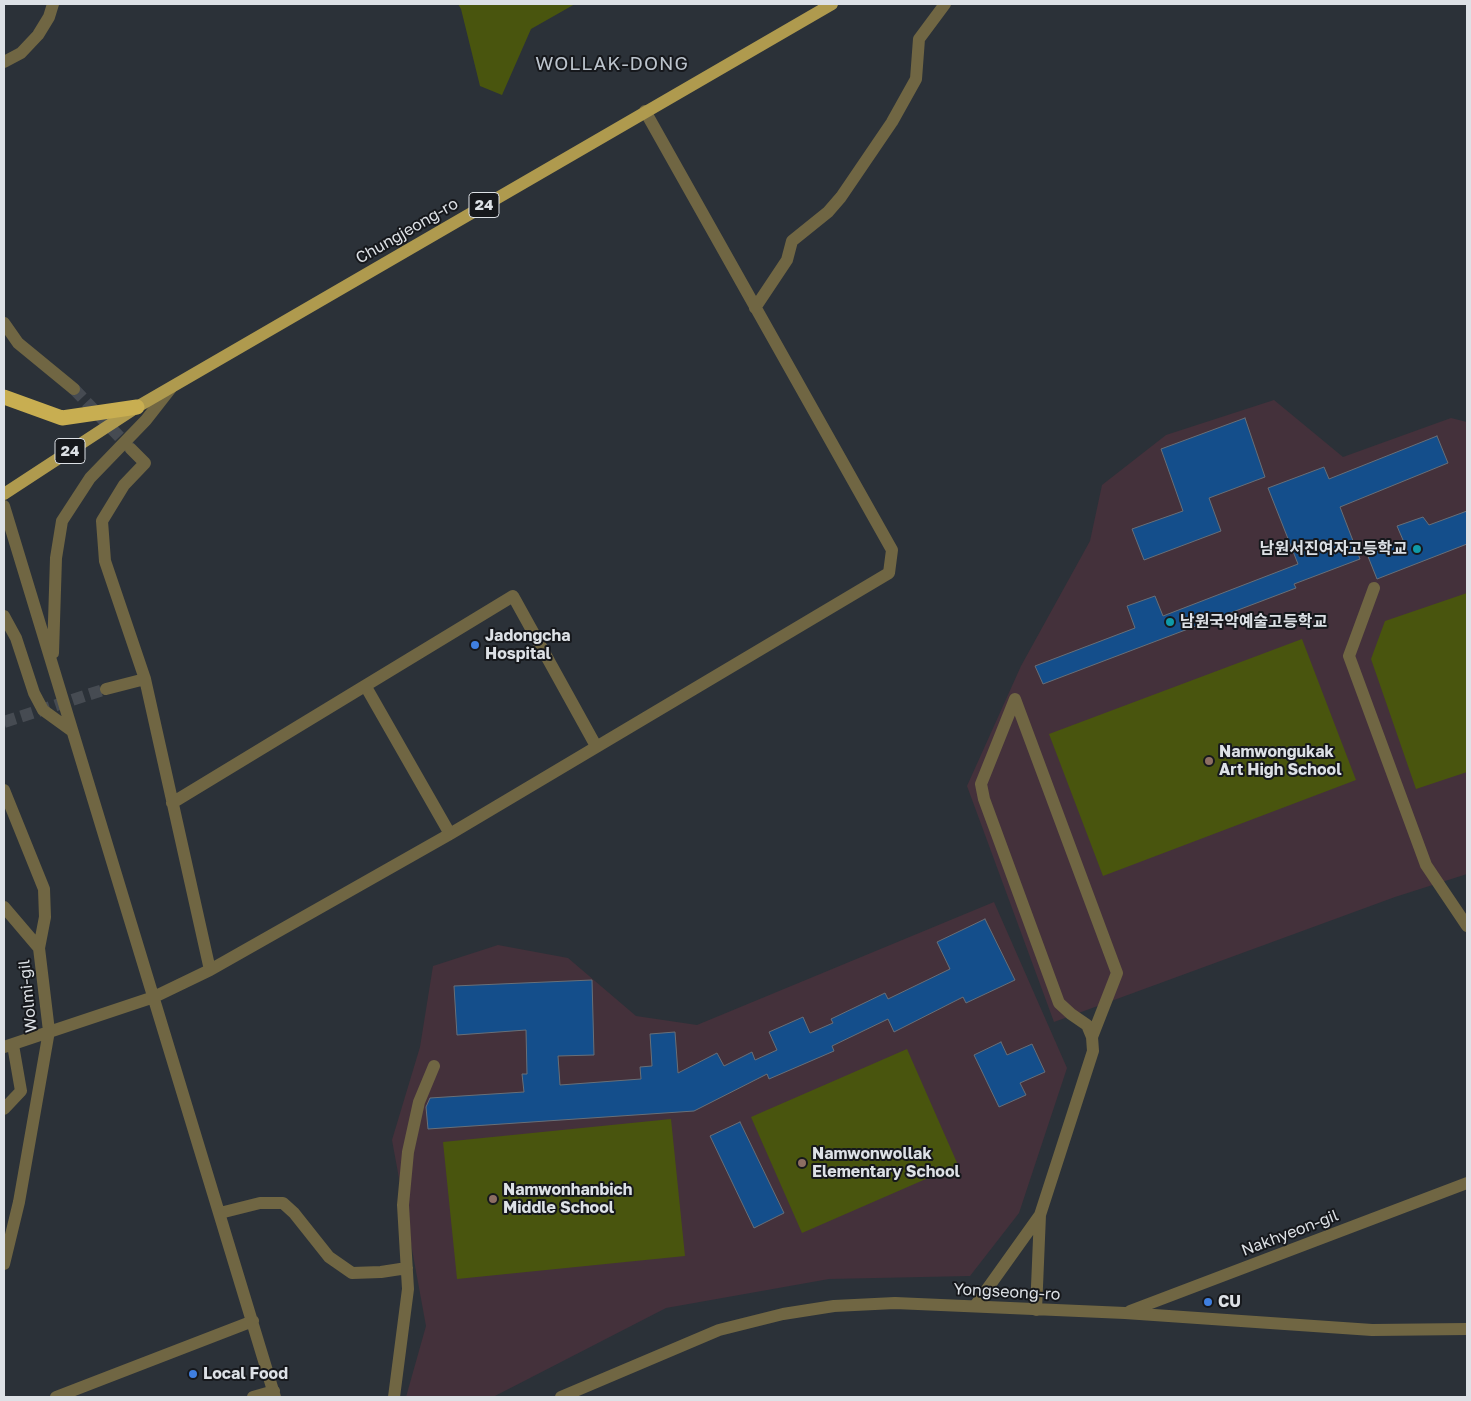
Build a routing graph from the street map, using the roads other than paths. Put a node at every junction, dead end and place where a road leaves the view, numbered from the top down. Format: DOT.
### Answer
graph roads {
  1 [pos="53,4"];
  2 [pos="832,4"];
  3 [pos="945,4"];
  4 [pos="4,62"];
  5 [pos="645,110"];
  6 [pos="755,308"];
  7 [pos="4,323"];
  8 [pos="171,388"];
  9 [pos="74,389"];
  10 [pos="4,397"];
  11 [pos="137,408"];
  12 [pos="131,449"];
  13 [pos="4,494"];
  14 [pos="4,506"];
  15 [pos="1374,588"];
  16 [pos="4,616"];
  17 [pos="54,668"];
  18 [pos="145,679"];
  19 [pos="366,687"];
  20 [pos="106,690"];
  21 [pos="72,731"];
  22 [pos="596,746"];
  23 [pos="4,790"];
  24 [pos="172,802"];
  25 [pos="450,834"];
  26 [pos="4,907"];
  27 [pos="1467,926"];
  28 [pos="39,948"];
  29 [pos="210,970"];
  30 [pos="154,997"];
  31 [pos="50,1030"];
  32 [pos="1092,1037"];
  33 [pos="8,1046"];
  34 [pos="434,1066"];
  35 [pos="4,1109"];
  36 [pos="1467,1182"];
  37 [pos="220,1212"];
  38 [pos="1040,1215"];
  39 [pos="4,1264"];
  40 [pos="407,1268"];
  41 [pos="975,1306"];
  42 [pos="1036,1310"];
  43 [pos="1125,1313"];
  44 [pos="252,1321"];
  45 [pos="1467,1329"];
  46 [pos="274,1394"];
  47 [pos="56,1397"];
  48 [pos="254,1397"];
  49 [pos="394,1397"];
  50 [pos="560,1397"];
  1 -- 4 [label="street"];
  2 -- 5 [label="main road, Chungjeong-ro / 24"];
  3 -- 6 [label="street"];
  5 -- 6 [label="street"];
  5 -- 8 [label="main road, Chungjeong-ro / 24"];
  6 -- 22 [label="street"];
  7 -- 9 [label="street"];
  8 -- 11 [label="main road, Chungjeong-ro / 24"];
  8 -- 17 [label="street"];
  10 -- 11 [label="highway"];
  11 -- 13 [label="main road, Chungjeong-ro / 24"];
  12 -- 18 [label="street"];
  14 -- 17 [label="street"];
  15 -- 27 [label="street"];
  16 -- 21 [label="street"];
  17 -- 21 [label="street"];
  18 -- 20 [label="street"];
  18 -- 24 [label="street"];
  19 -- 22 [label="street"];
  19 -- 24 [label="street"];
  19 -- 25 [label="street"];
  21 -- 30 [label="street"];
  22 -- 25 [label="street"];
  23 -- 28 [label="street, Wolmi-gil"];
  24 -- 29 [label="street"];
  25 -- 29 [label="street"];
  26 -- 28 [label="street"];
  28 -- 31 [label="street, Wolmi-gil"];
  29 -- 30 [label="street"];
  30 -- 31 [label="street"];
  30 -- 37 [label="street"];
  31 -- 33 [label="street"];
  31 -- 39 [label="street, Wolmi-gil"];
  32 -- 32 [label="street"];
  32 -- 38 [label="street"];
  33 -- 35 [label="street"];
  34 -- 40 [label="street"];
  36 -- 43 [label="street, Nakhyeon-gil"];
  37 -- 40 [label="street"];
  37 -- 44 [label="street"];
  38 -- 41 [label="street"];
  38 -- 42 [label="street"];
  40 -- 49 [label="street"];
  41 -- 42 [label="street, Yongseong-ro"];
  41 -- 50 [label="street, Yongseong-ro"];
  42 -- 43 [label="street, Yongseong-ro"];
  43 -- 45 [label="street, Yongseong-ro"];
  44 -- 46 [label="street"];
  44 -- 47 [label="street"];
  46 -- 48 [label="street"];
}
